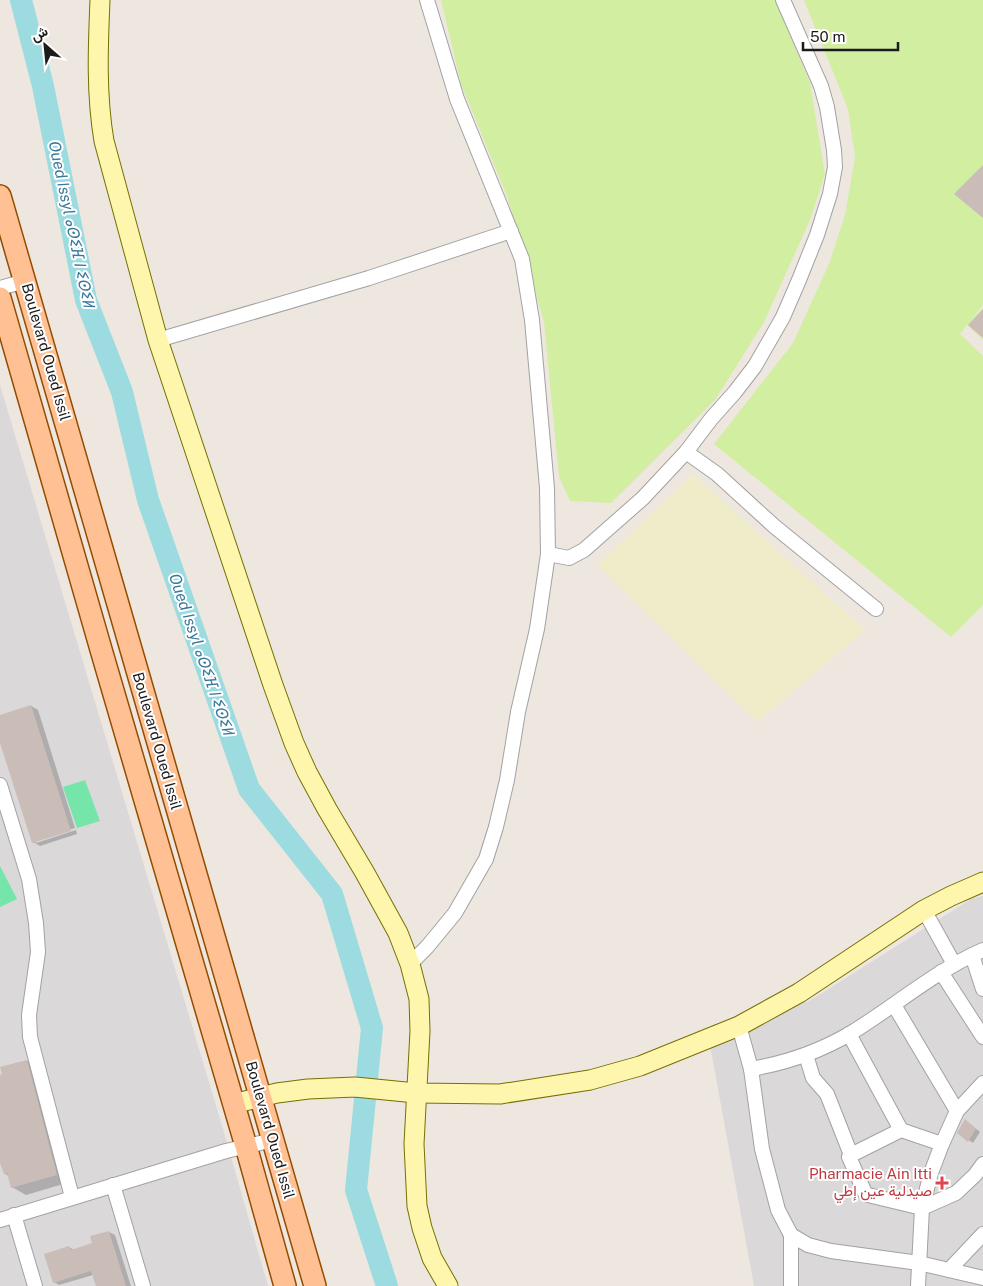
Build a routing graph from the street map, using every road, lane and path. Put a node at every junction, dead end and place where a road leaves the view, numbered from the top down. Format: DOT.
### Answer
graph roads {
  1 [pos="100,0"];
  2 [pos="427,0"];
  3 [pos="782,0"];
  4 [pos="0,196"];
  5 [pos="511,232"];
  6 [pos="25,281"];
  7 [pos="0,288"];
  8 [pos="0,298"];
  9 [pos="158,340"];
  10 [pos="686,452"];
  11 [pos="548,554"];
  12 [pos="876,610"];
  13 [pos="0,785"];
  14 [pos="983,882"];
  15 [pos="924,910"];
  16 [pos="978,953"];
  17 [pos="410,964"];
  18 [pos="954,964"];
  19 [pos="941,972"];
  20 [pos="983,989"];
  21 [pos="894,1005"];
  22 [pos="739,1026"];
  23 [pos="849,1034"];
  24 [pos="983,1037"];
  25 [pos="806,1055"];
  26 [pos="751,1069"];
  27 [pos="983,1082"];
  28 [pos="416,1093"];
  29 [pos="260,1097"];
  30 [pos="233,1104"];
  31 [pos="957,1111"];
  32 [pos="901,1130"];
  33 [pos="273,1140"];
  34 [pos="942,1144"];
  35 [pos="246,1146"];
  36 [pos="851,1155"];
  37 [pos="983,1164"];
  38 [pos="113,1185"];
  39 [pos="72,1197"];
  40 [pos="922,1208"];
  41 [pos="14,1215"];
  42 [pos="0,1220"];
  43 [pos="983,1234"];
  44 [pos="791,1235"];
  45 [pos="919,1263"];
  46 [pos="949,1270"];
  47 [pos="983,1278"];
  48 [pos="35,1286"];
  49 [pos="143,1286"];
  50 [pos="285,1286"];
  51 [pos="315,1286"];
  52 [pos="448,1286"];
  53 [pos="791,1286"];
  54 [pos="918,1286"];
  1 -- 9 [label="street"];
  2 -- 5 [label="street"];
  3 -- 10 [label="street"];
  4 -- 6 [label="main road, Boulevard Oued Issil"];
  5 -- 9 [label="street"];
  5 -- 11 [label="street"];
  6 -- 7 [label="street"];
  6 -- 29 [label="main road, Boulevard Oued Issil"];
  8 -- 30 [label="main road, Boulevard Oued Issil"];
  9 -- 17 [label="street"];
  10 -- 11 [label="street"];
  10 -- 12 [label="street"];
  11 -- 17 [label="street"];
  13 -- 39 [label="street"];
  14 -- 15 [label="street"];
  15 -- 18 [label="street"];
  15 -- 22 [label="street"];
  16 -- 18 [label="street"];
  16 -- 20 [label="street"];
  17 -- 28 [label="street"];
  18 -- 19 [label="street"];
  19 -- 21 [label="street"];
  19 -- 24 [label="street"];
  21 -- 23 [label="street"];
  21 -- 31 [label="street"];
  22 -- 26 [label="street"];
  22 -- 28 [label="street"];
  23 -- 25 [label="street"];
  23 -- 32 [label="street"];
  25 -- 26 [label="street"];
  25 -- 36 [label="street"];
  26 -- 44 [label="street"];
  27 -- 31 [label="street"];
  28 -- 29 [label="street"];
  28 -- 52 [label="street"];
  29 -- 30 [label="street"];
  29 -- 33 [label="main road, Boulevard Oued Issil"];
  30 -- 35 [label="main road, Boulevard Oued Issil"];
  31 -- 34 [label="street"];
  32 -- 34 [label="street"];
  32 -- 36 [label="street"];
  33 -- 35 [label="street"];
  33 -- 51 [label="main road, Boulevard Oued Issil"];
  34 -- 40 [label="street"];
  35 -- 38 [label="street"];
  35 -- 50 [label="main road, Boulevard Oued Issil"];
  36 -- 40 [label="street"];
  37 -- 40 [label="street"];
  38 -- 39 [label="street"];
  38 -- 49 [label="street"];
  39 -- 41 [label="street"];
  40 -- 45 [label="street"];
  41 -- 42 [label="street"];
  41 -- 48 [label="street"];
  43 -- 46 [label="street"];
  44 -- 45 [label="street"];
  44 -- 53 [label="street"];
  45 -- 46 [label="street"];
  45 -- 54 [label="street"];
  46 -- 47 [label="street"];
}
